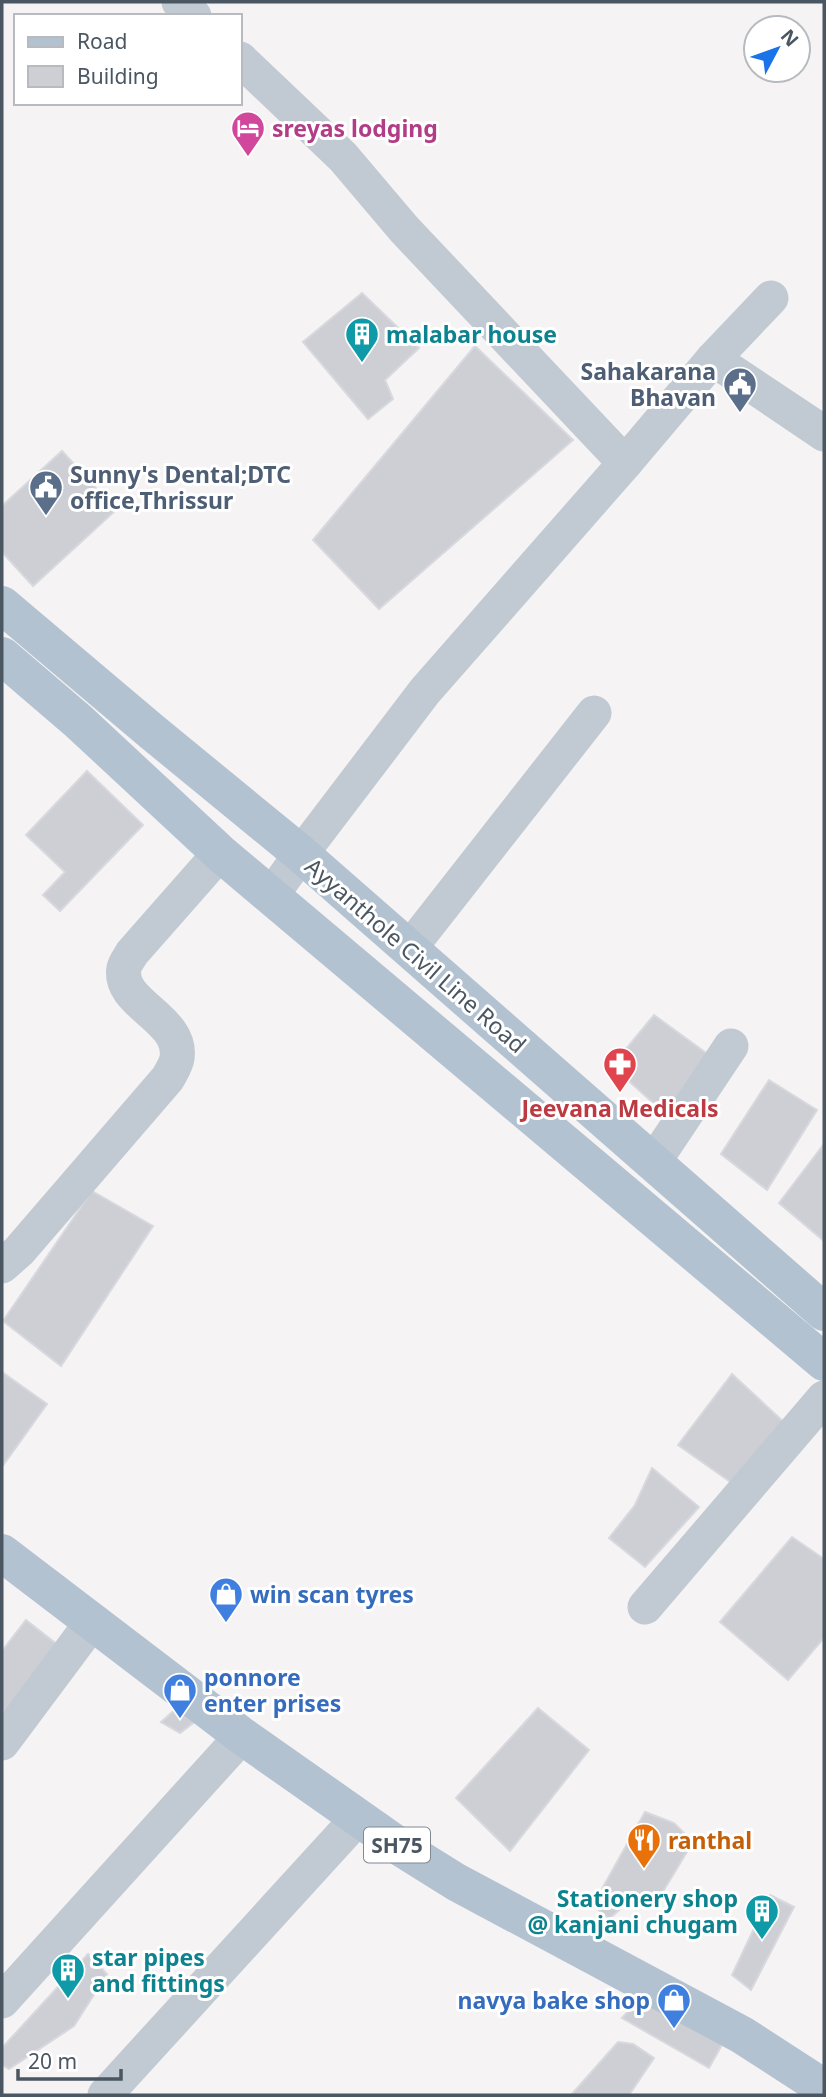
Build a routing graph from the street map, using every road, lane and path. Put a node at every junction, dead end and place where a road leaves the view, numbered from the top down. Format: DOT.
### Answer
graph roads {
  1 [pos="179,2"];
  2 [pos="192,14"];
  3 [pos="242,61"];
  4 [pos="771,298"];
  5 [pos="724,366"];
  6 [pos="824,433"];
  7 [pos="625,463"];
  8 [pos="2,605"];
  9 [pos="2,656"];
  10 [pos="105,692"];
  11 [pos="594,713"];
  12 [pos="78,721"];
  13 [pos="220,853"];
  14 [pos="301,854"];
  15 [pos="271,896"];
  16 [pos="409,948"];
  17 [pos="731,1046"];
  18 [pos="664,1172"];
  19 [pos="645,1211"];
  20 [pos="2,1266"];
  21 [pos="822,1304"];
  22 [pos="824,1362"];
  23 [pos="824,1398"];
  24 [pos="2,1553"];
  25 [pos="645,1607"];
  26 [pos="93,1621"];
  27 [pos="242,1736"];
  28 [pos="2,1742"];
  29 [pos="357,1819"];
  30 [pos="2,2001"];
  31 [pos="824,2088"];
  32 [pos="105,2095"];
  1 -- 2 [label="street"];
  3 -- 7 [label="street"];
  4 -- 5 [label="street"];
  5 -- 6 [label="street"];
  5 -- 7 [label="street"];
  7 -- 14 [label="street"];
  8 -- 10 [label="main road, Ayyanthole Civil Line Road"];
  9 -- 12 [label="main road, Ayyanthole Civil Line Road"];
  10 -- 12 [label="street"];
  10 -- 14 [label="main road, Ayyanthole Civil Line Road"];
  11 -- 16 [label="street"];
  12 -- 13 [label="main road, Ayyanthole Civil Line Road"];
  13 -- 15 [label="main road, Ayyanthole Civil Line Road"];
  13 -- 20 [label="street"];
  14 -- 15 [label="street"];
  14 -- 16 [label="main road, Ayyanthole Civil Line Road"];
  15 -- 19 [label="main road, Ayyanthole Civil Line Road"];
  16 -- 18 [label="main road, Ayyanthole Civil Line Road"];
  17 -- 18 [label="street"];
  18 -- 19 [label="main road"];
  18 -- 21 [label="main road, Ayyanthole Civil Line Road"];
  19 -- 22 [label="main road, Ayyanthole Civil Line Road"];
  23 -- 25 [label="street"];
  24 -- 26 [label="main road, SH75"];
  26 -- 27 [label="main road, SH75"];
  26 -- 28 [label="street"];
  27 -- 29 [label="main road, SH75"];
  27 -- 30 [label="street"];
  29 -- 31 [label="main road, SH75"];
  29 -- 32 [label="street"];
}
